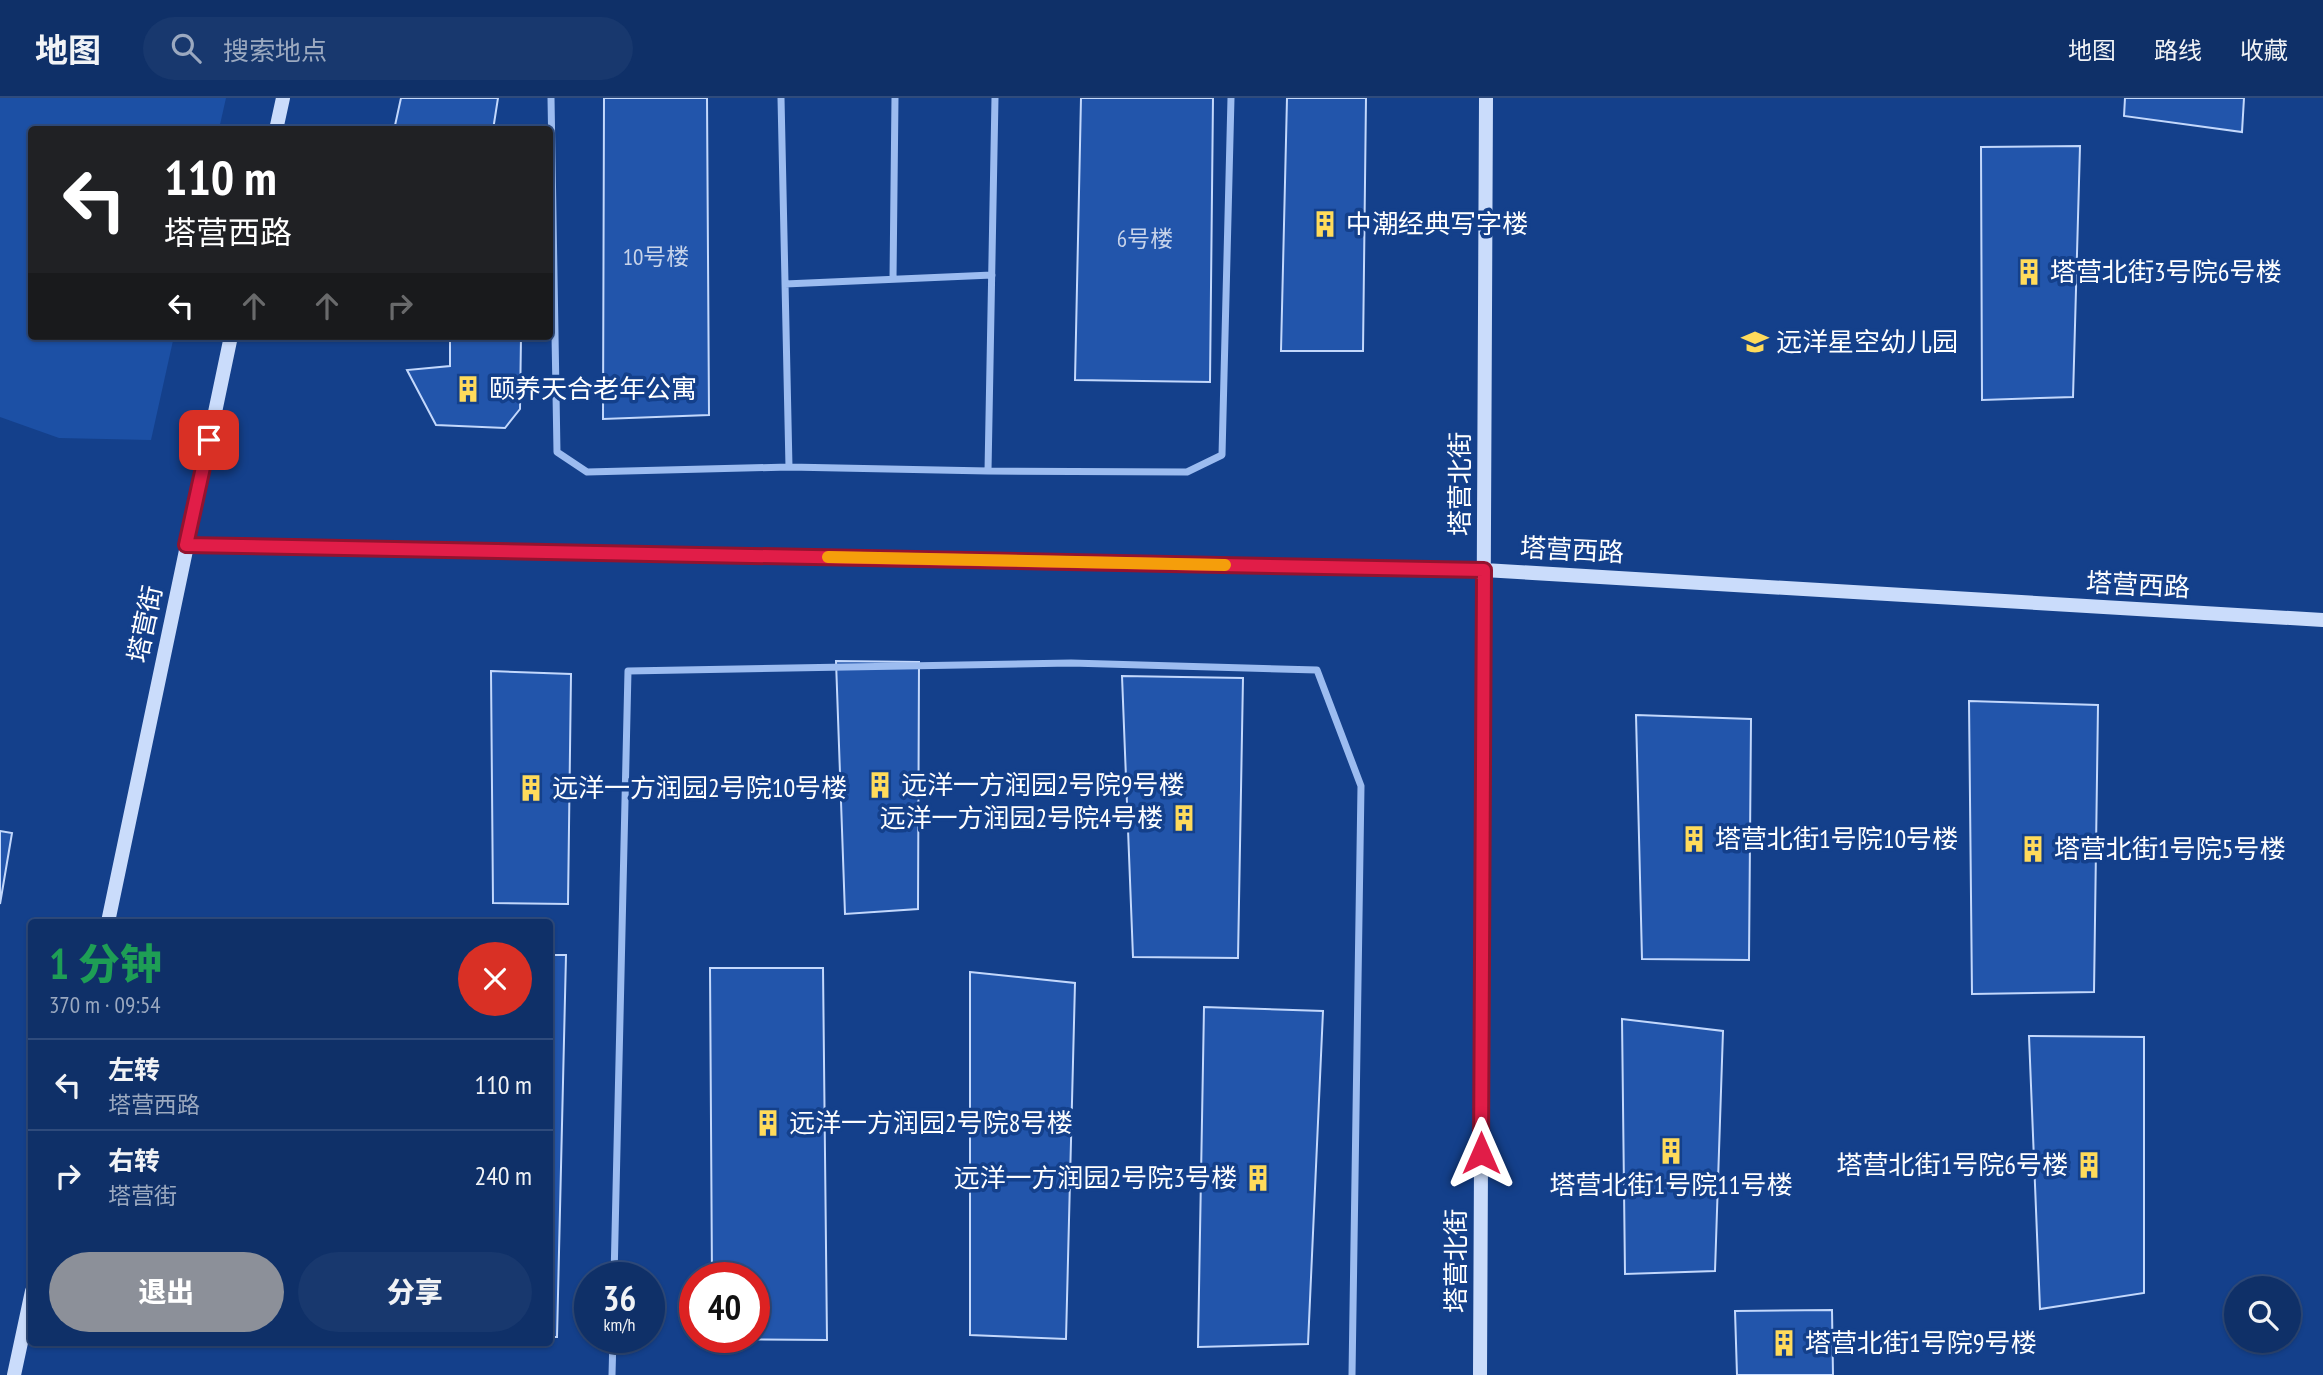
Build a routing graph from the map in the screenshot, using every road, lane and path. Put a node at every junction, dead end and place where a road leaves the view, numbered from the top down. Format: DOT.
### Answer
graph roads {
  1 [pos="283,98"];
  2 [pos="551,98"];
  3 [pos="782,98"];
  4 [pos="895,98"];
  5 [pos="995,98"];
  6 [pos="1231,98"];
  7 [pos="1486,98"];
  8 [pos="277,126"];
  9 [pos="551,126"];
  10 [pos="553,216"];
  11 [pos="992,275"];
  12 [pos="893,279"];
  13 [pos="785,284"];
  14 [pos="230,340"];
  15 [pos="789,467"];
  16 [pos="988,471"];
  17 [pos="186,545"];
  18 [pos="1484,570"];
  19 [pos="2323,621"];
  20 [pos="109,919"];
  21 [pos="614,1262"];
  22 [pos="28,1310"];
  23 [pos="613,1353"];
  24 [pos="14,1375"];
  25 [pos="612,1375"];
  26 [pos="1352,1375"];
  27 [pos="1480,1375"];
  1 -- 8 [label="street"];
  2 -- 9 [label="street"];
  3 -- 13 [label="street"];
  4 -- 12 [label="street"];
  5 -- 11 [label="street"];
  6 -- 16 [label="street"];
  7 -- 18 [label="street, 塔营北街"];
  10 -- 15 [label="street"];
  11 -- 12 [label="street"];
  11 -- 16 [label="street"];
  12 -- 13 [label="street"];
  13 -- 15 [label="street"];
  14 -- 17 [label="street, 塔营街"];
  15 -- 16 [label="street"];
  17 -- 18 [label="street, 塔营西路"];
  17 -- 20 [label="street, 塔营街"];
  18 -- 19 [label="street, 塔营西路"];
  18 -- 27 [label="street, 塔营北街"];
  21 -- 26 [label="street"];
  22 -- 24 [label="street"];
  23 -- 25 [label="street"];
}
